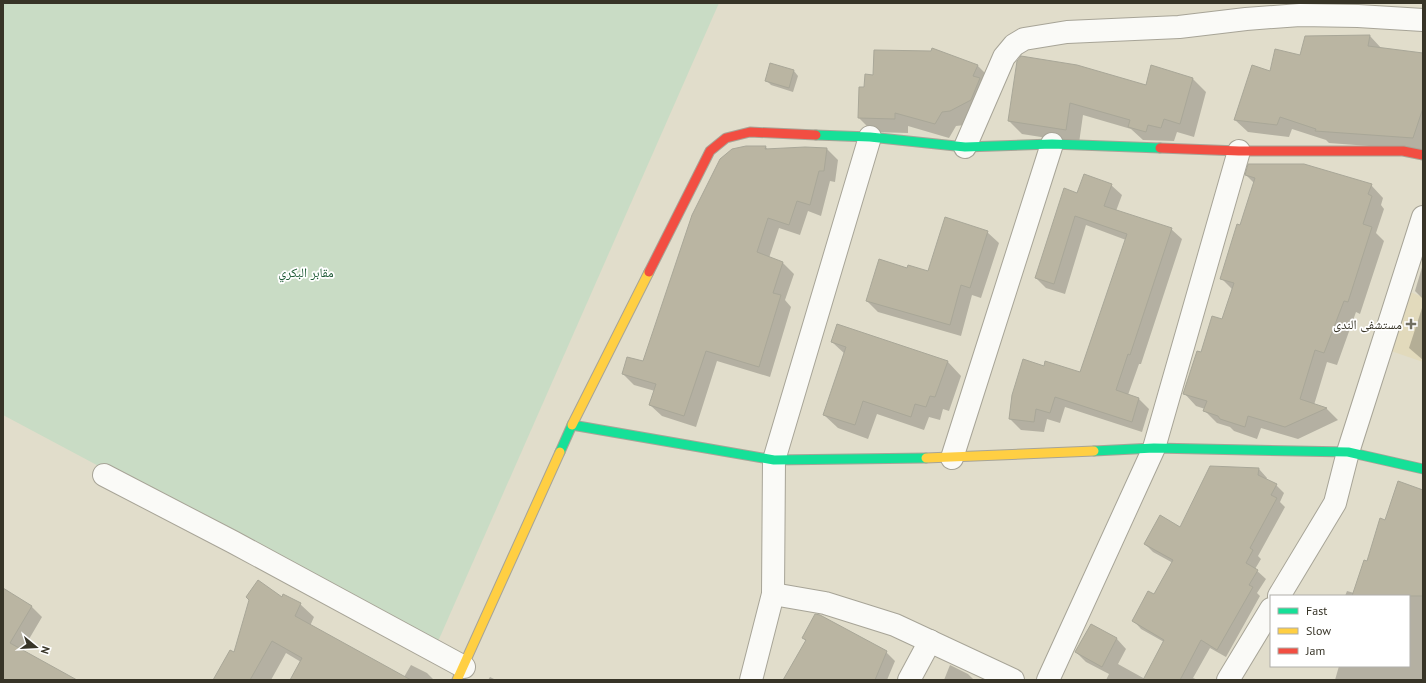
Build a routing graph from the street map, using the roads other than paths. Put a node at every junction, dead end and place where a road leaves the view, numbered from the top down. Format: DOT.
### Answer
graph roads {
  1 [pos="1423,20"];
  2 [pos="870,137"];
  3 [pos="1052,144"];
  4 [pos="965,147"];
  5 [pos="1239,151"];
  6 [pos="1423,155"];
  7 [pos="1423,218"];
  8 [pos="572,425"];
  9 [pos="1154,448"];
  10 [pos="1348,452"];
  11 [pos="952,458"];
  12 [pos="774,460"];
  13 [pos="1423,469"];
  14 [pos="104,475"];
  15 [pos="773,594"];
  16 [pos="1280,595"];
  17 [pos="1270,611"];
  18 [pos="930,641"];
  19 [pos="460,674"];
  20 [pos="751,680"];
  21 [pos="910,680"];
  22 [pos="1013,680"];
  23 [pos="1048,680"];
  24 [pos="1228,680"];
  1 -- 4 [label="street"];
  2 -- 4 [label="street"];
  2 -- 8 [label="street"];
  2 -- 12 [label="street"];
  3 -- 4 [label="street"];
  3 -- 5 [label="street"];
  3 -- 11 [label="street"];
  5 -- 6 [label="street"];
  5 -- 9 [label="street"];
  7 -- 10 [label="street"];
  8 -- 12 [label="street"];
  8 -- 19 [label="street"];
  9 -- 10 [label="street"];
  9 -- 11 [label="street"];
  9 -- 23 [label="street"];
  10 -- 13 [label="street"];
  10 -- 16 [label="street"];
  11 -- 12 [label="street"];
  12 -- 15 [label="street"];
  14 -- 19 [label="street"];
  15 -- 18 [label="street"];
  15 -- 20 [label="street"];
  17 -- 24 [label="street"];
  18 -- 21 [label="street"];
  18 -- 22 [label="street"];
}
